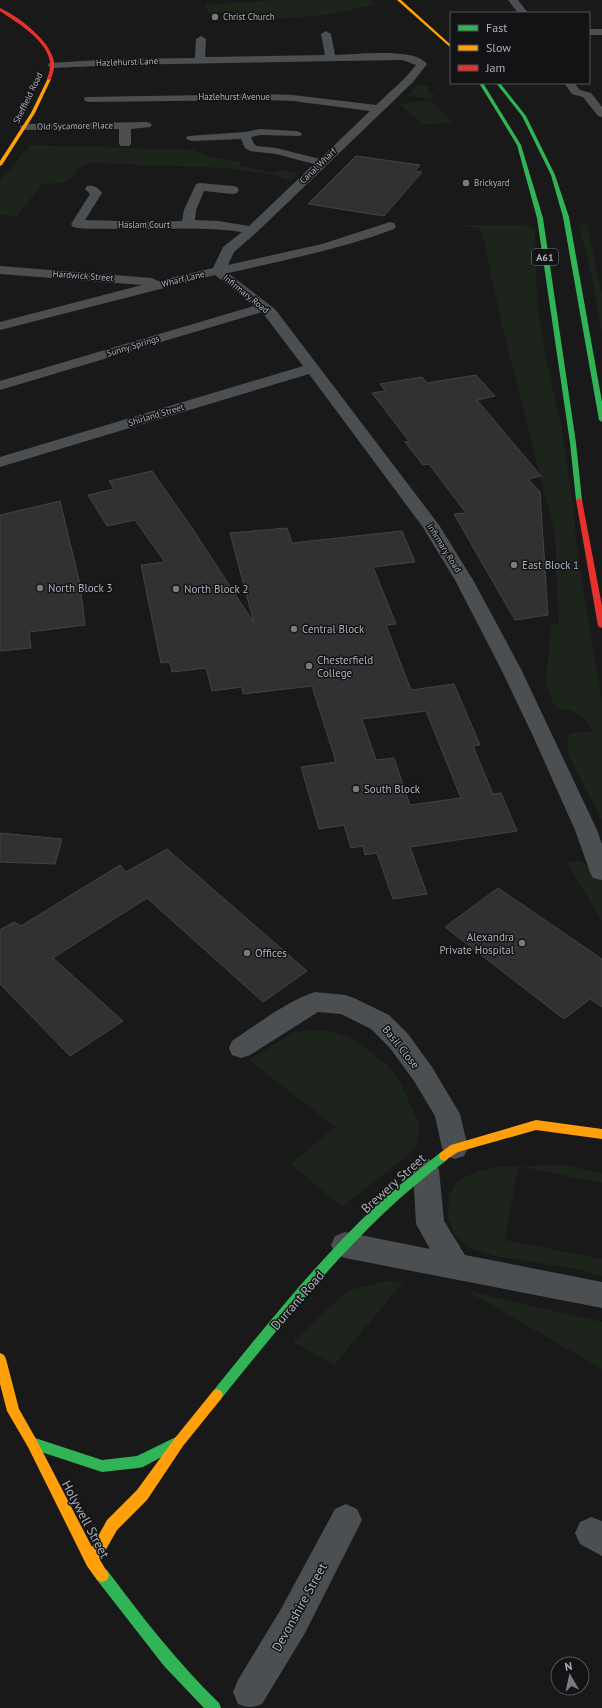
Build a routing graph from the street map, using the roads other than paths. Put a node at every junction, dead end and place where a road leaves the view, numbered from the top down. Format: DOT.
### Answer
graph roads {
  1 [pos="399,0"];
  2 [pos="518,7"];
  3 [pos="0,9"];
  4 [pos="504,9"];
  5 [pos="590,32"];
  6 [pos="602,32"];
  7 [pos="326,34"];
  8 [pos="201,39"];
  9 [pos="450,46"];
  10 [pos="331,58"];
  11 [pos="200,60"];
  12 [pos="422,64"];
  13 [pos="53,65"];
  14 [pos="482,84"];
  15 [pos="499,84"];
  16 [pos="570,84"];
  17 [pos="585,84"];
  18 [pos="586,95"];
  19 [pos="89,99"];
  20 [pos="379,109"];
  21 [pos="602,114"];
  22 [pos="125,125"];
  23 [pos="146,125"];
  24 [pos="26,127"];
  25 [pos="296,134"];
  26 [pos="245,135"];
  27 [pos="192,138"];
  28 [pos="125,144"];
  29 [pos="254,149"];
  30 [pos="244,155"];
  31 [pos="322,163"];
  32 [pos="0,164"];
  33 [pos="91,189"];
  34 [pos="233,190"];
  35 [pos="188,224"];
  36 [pos="390,226"];
  37 [pos="252,230"];
  38 [pos="0,270"];
  39 [pos="218,271"];
  40 [pos="165,284"];
  41 [pos="265,307"];
  42 [pos="0,326"];
  43 [pos="312,368"];
  44 [pos="0,386"];
  45 [pos="602,420"];
  46 [pos="0,462"];
  47 [pos="602,626"];
  48 [pos="601,872"];
  49 [pos="241,1048"];
  50 [pos="602,1134"];
  51 [pos="454,1148"];
  52 [pos="426,1170"];
  53 [pos="345,1246"];
  54 [pos="456,1266"];
  55 [pos="602,1295"];
  56 [pos="0,1359"];
  57 [pos="0,1404"];
  58 [pos="13,1411"];
  59 [pos="179,1442"];
  60 [pos="32,1443"];
  61 [pos="346,1520"];
  62 [pos="92,1561"];
  63 [pos="250,1692"];
  64 [pos="206,1705"];
  1 -- 9 [label="main road"];
  2 -- 4 [label="street"];
  3 -- 13 [label="main road, Sheffield Road"];
  5 -- 6 [label="street"];
  7 -- 10 [label="street"];
  8 -- 11 [label="street"];
  10 -- 11 [label="street, Hazlehurst Lane"];
  10 -- 12 [label="street, Hazlehurst Lane"];
  11 -- 13 [label="street, Hazlehurst Lane"];
  12 -- 20 [label="street, Canal Wharf"];
  13 -- 24 [label="main road, Sheffield Road"];
  14 -- 47 [label="main road, A61"];
  15 -- 45 [label="main road, A61"];
  16 -- 18 [label="street"];
  17 -- 18 [label="street"];
  18 -- 21 [label="street"];
  19 -- 20 [label="street, Hazlehurst Avenue"];
  20 -- 31 [label="street, Canal Wharf"];
  22 -- 23 [label="street, Old Sycamore Place"];
  22 -- 24 [label="street, Old Sycamore Place"];
  22 -- 28 [label="street, Old Sycamore Place"];
  24 -- 32 [label="main road, Sheffield Road"];
  25 -- 26 [label="street"];
  26 -- 27 [label="street"];
  26 -- 29 [label="street"];
  29 -- 30 [label="street"];
  29 -- 31 [label="street"];
  31 -- 37 [label="street, Canal Wharf"];
  33 -- 35 [label="street, Haslam Court"];
  34 -- 35 [label="street"];
  35 -- 37 [label="street, Haslam Court"];
  36 -- 39 [label="street, Wharf Lane"];
  37 -- 39 [label="street, Canal Wharf"];
  38 -- 40 [label="street, Hardwick Street"];
  39 -- 40 [label="street, Wharf Lane"];
  39 -- 41 [label="street, Infirmary Road"];
  40 -- 42 [label="street, Wharf Lane"];
  41 -- 43 [label="street, Infirmary Road"];
  41 -- 44 [label="street, Sunny Springs"];
  43 -- 46 [label="street, Shirland Street"];
  43 -- 48 [label="street, Infirmary Road"];
  49 -- 51 [label="street, Basil Close"];
  50 -- 51 [label="main road, Brewery Street"];
  51 -- 52 [label="main road, Brewery Street"];
  52 -- 53 [label="main road, Brewery Street"];
  52 -- 54 [label="street"];
  53 -- 54 [label="street"];
  53 -- 59 [label="main road, Durrant Road"];
  54 -- 55 [label="street"];
  56 -- 58 [label="main road, Holywell Street"];
  57 -- 58 [label="main road"];
  58 -- 60 [label="main road, Holywell Street"];
  59 -- 60 [label="main road, Durrant Road"];
  59 -- 62 [label="main road, Durrant Road"];
  60 -- 62 [label="main road, Holywell Street"];
  61 -- 63 [label="street, Devonshire Street"];
  62 -- 64 [label="main road, Holywell Street"];
}
